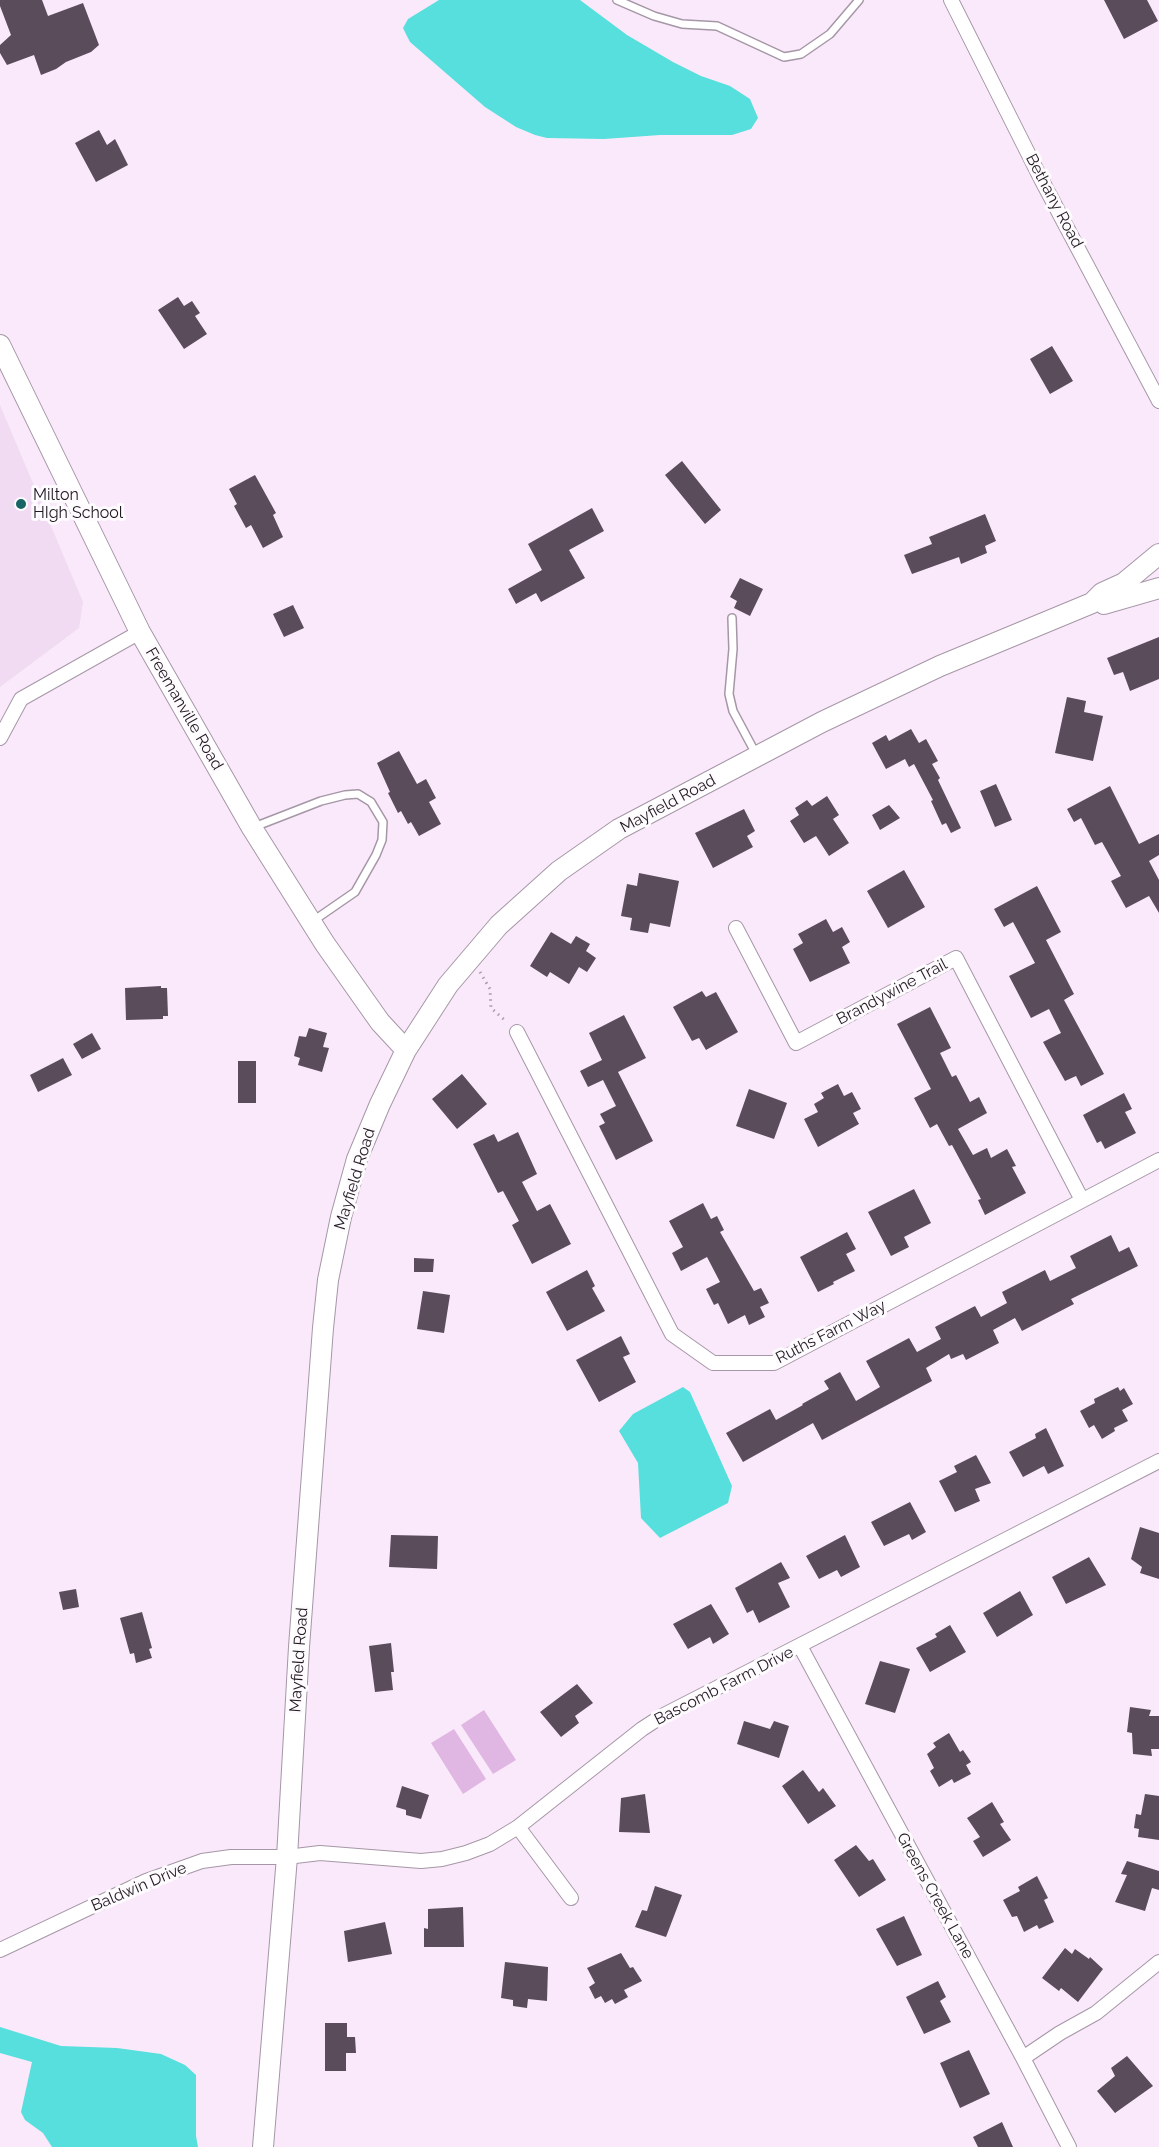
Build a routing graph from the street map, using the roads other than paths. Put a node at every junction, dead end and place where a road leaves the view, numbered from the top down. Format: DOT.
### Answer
graph roads {
  1 [pos="616,0"];
  2 [pos="859,0"];
  3 [pos="951,0"];
  4 [pos="0,345"];
  5 [pos="1159,401"];
  6 [pos="1159,554"];
  7 [pos="1159,588"];
  8 [pos="1092,603"];
  9 [pos="732,618"];
  10 [pos="140,632"];
  11 [pos="0,738"];
  12 [pos="757,756"];
  13 [pos="252,828"];
  14 [pos="311,922"];
  15 [pos="736,928"];
  16 [pos="517,1032"];
  17 [pos="406,1050"];
  18 [pos="1159,1160"];
  19 [pos="1082,1200"];
  20 [pos="1159,1461"];
  21 [pos="800,1646"];
  22 [pos="518,1827"];
  23 [pos="287,1857"];
  24 [pos="571,1898"];
  25 [pos="0,1950"];
  26 [pos="1159,1962"];
  27 [pos="1023,2058"];
  28 [pos="263,2147"];
  29 [pos="1069,2147"];
  1 -- 2 [label="lane"];
  3 -- 5 [label="street, Bethany Road"];
  4 -- 10 [label="street, Freemanville Road"];
  6 -- 8 [label="street, Mayfield Road"];
  7 -- 8 [label="street, Mayfield Road"];
  8 -- 12 [label="street, Mayfield Road"];
  9 -- 12 [label="lane"];
  10 -- 11 [label="street"];
  10 -- 13 [label="street, Freemanville Road"];
  12 -- 17 [label="street, Mayfield Road"];
  13 -- 14 [label="street, Freemanville Road"];
  13 -- 14 [label="lane"];
  14 -- 17 [label="street, Freemanville Road"];
  15 -- 19 [label="street, Brandywine Trail"];
  16 -- 19 [label="street, Ruths Farm Way"];
  17 -- 23 [label="street, Mayfield Road"];
  18 -- 19 [label="street, Ruths Farm Way"];
  20 -- 21 [label="street, Bascomb Farm Drive"];
  21 -- 22 [label="street, Bascomb Farm Drive"];
  21 -- 27 [label="street, Greens Creek Lane"];
  22 -- 23 [label="street, Bascomb Farm Drive"];
  22 -- 24 [label="street"];
  23 -- 25 [label="street, Baldwin Drive"];
  23 -- 28 [label="street, Mayfield Road"];
  26 -- 27 [label="street"];
  27 -- 29 [label="street, Greens Creek Lane"];
}
